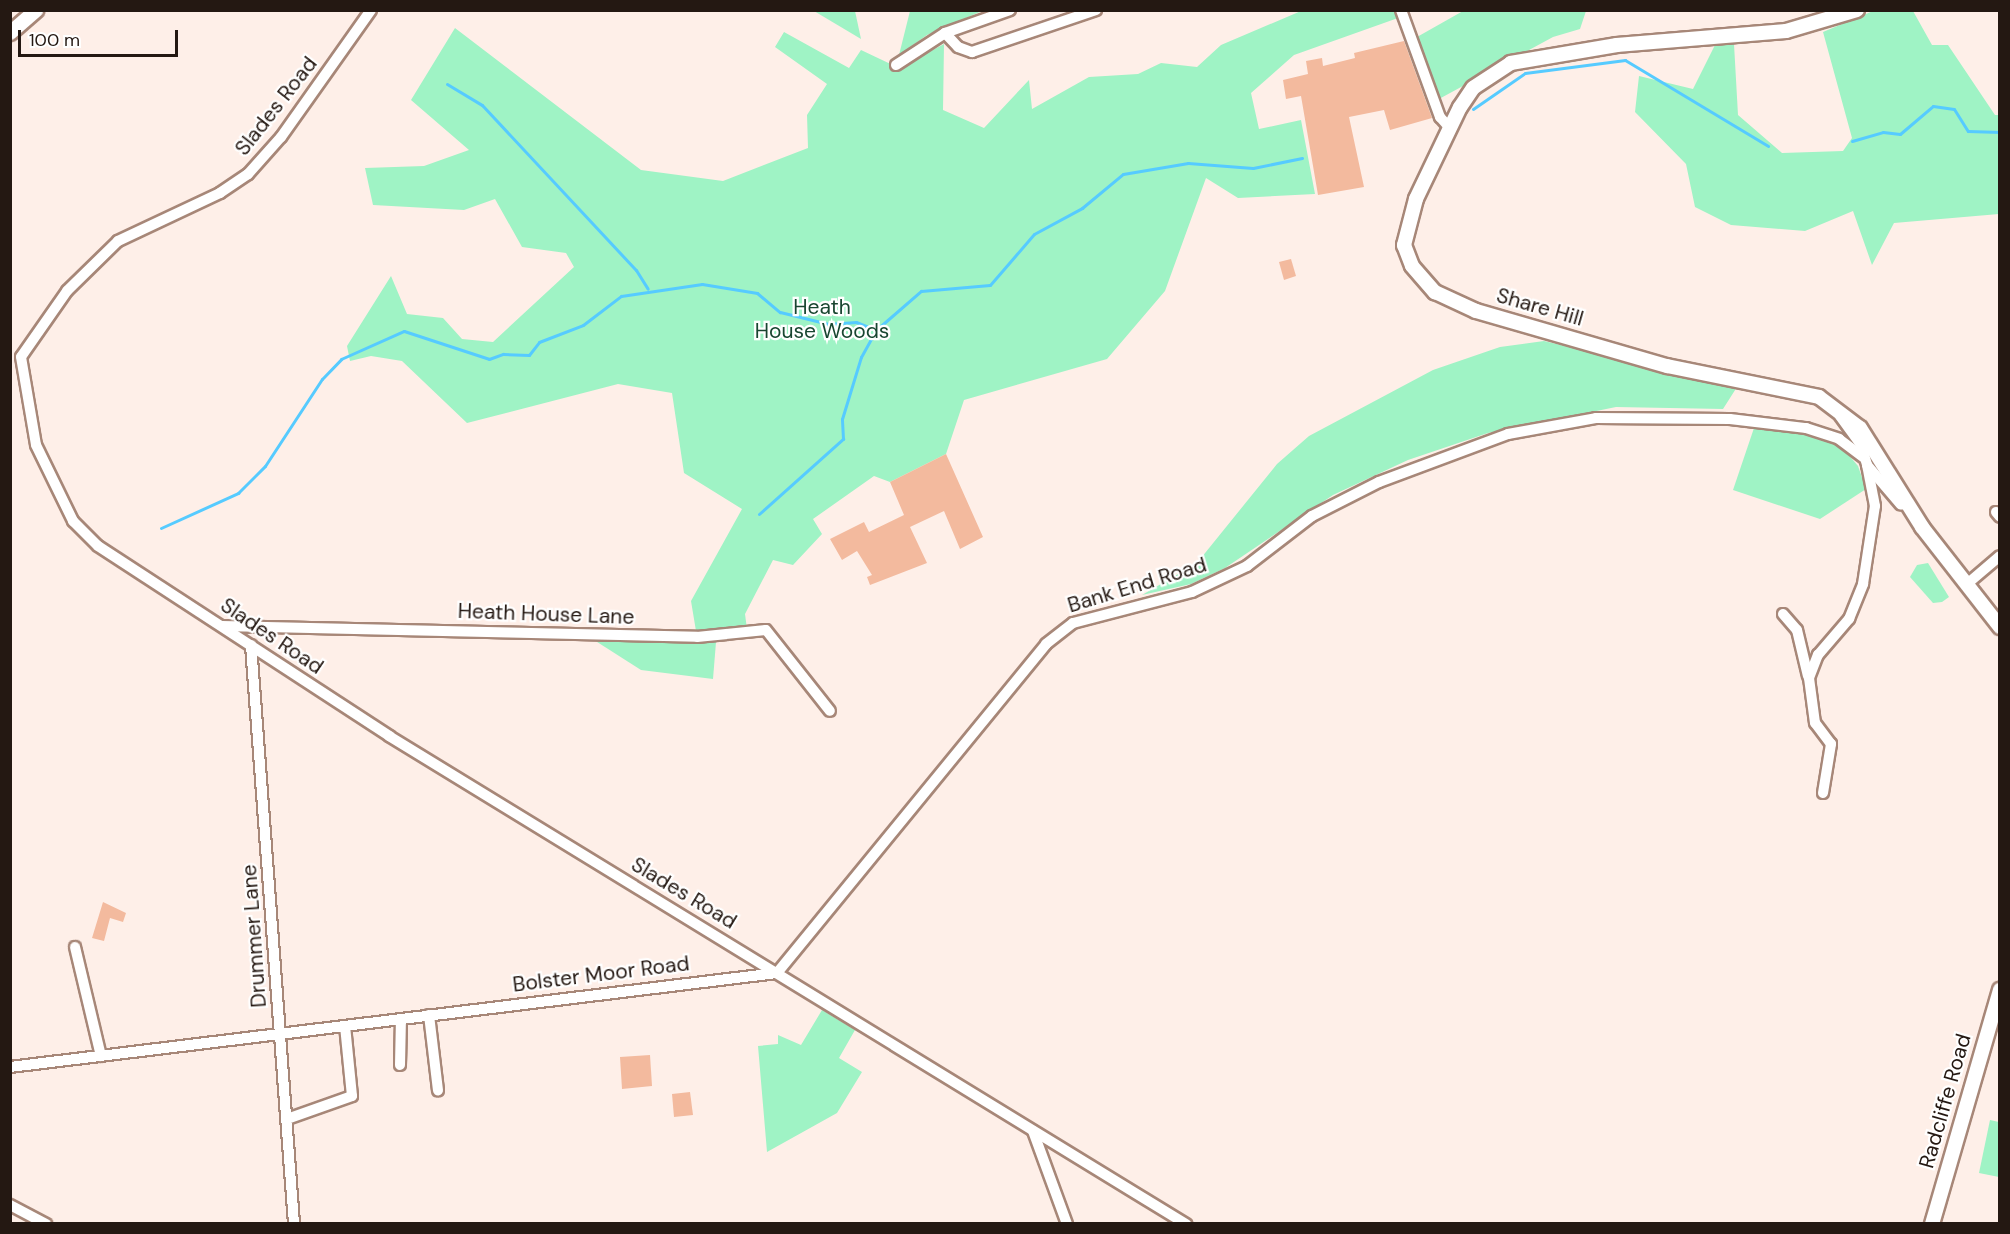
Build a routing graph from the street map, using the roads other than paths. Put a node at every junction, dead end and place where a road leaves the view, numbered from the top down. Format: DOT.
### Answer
graph roads {
  1 [pos="36,10"];
  2 [pos="371,10"];
  3 [pos="1010,10"];
  4 [pos="1096,10"];
  5 [pos="1401,10"];
  6 [pos="1857,10"];
  7 [pos="10,33"];
  8 [pos="945,33"];
  9 [pos="896,65"];
  10 [pos="1450,128"];
  11 [pos="1833,408"];
  12 [pos="1865,461"];
  13 [pos="1922,527"];
  14 [pos="2000,556"];
  15 [pos="1967,584"];
  16 [pos="1783,614"];
  17 [pos="222,626"];
  18 [pos="2000,627"];
  19 [pos="252,645"];
  20 [pos="1809,678"];
  21 [pos="830,711"];
  22 [pos="1823,793"];
  23 [pos="75,947"];
  24 [pos="777,973"];
  25 [pos="2000,990"];
  26 [pos="429,1015"];
  27 [pos="401,1019"];
  28 [pos="345,1026"];
  29 [pos="280,1036"];
  30 [pos="101,1056"];
  31 [pos="400,1065"];
  32 [pos="10,1067"];
  33 [pos="438,1090"];
  34 [pos="287,1119"];
  35 [pos="1033,1131"];
  36 [pos="10,1205"];
  37 [pos="46,1224"];
  38 [pos="294,1224"];
  39 [pos="1067,1224"];
  40 [pos="1186,1224"];
  41 [pos="1932,1224"];
  1 -- 7 [label="street"];
  2 -- 17 [label="street, Slades Road"];
  3 -- 8 [label="street"];
  4 -- 8 [label="street"];
  5 -- 10 [label="street"];
  6 -- 10 [label="street, Share Hill"];
  8 -- 9 [label="street"];
  10 -- 11 [label="street, Share Hill"];
  11 -- 12 [label="street"];
  11 -- 13 [label="street, Share Hill"];
  12 -- 13 [label="street"];
  12 -- 20 [label="street"];
  12 -- 24 [label="street, Bank End Road"];
  13 -- 15 [label="street, Share Hill"];
  14 -- 15 [label="street"];
  15 -- 18 [label="street, Share Hill"];
  16 -- 20 [label="street"];
  17 -- 19 [label="street, Slades Road"];
  17 -- 21 [label="street, Heath House Lane"];
  19 -- 24 [label="street, Slades Road"];
  19 -- 29 [label="street, Drummer Lane"];
  20 -- 22 [label="street"];
  23 -- 30 [label="street"];
  24 -- 26 [label="street, Bolster Moor Road"];
  24 -- 35 [label="street, Slades Road"];
  25 -- 41 [label="street, Radcliffe Road"];
  26 -- 27 [label="street, Bolster Moor Road"];
  26 -- 33 [label="street"];
  27 -- 28 [label="street, Bolster Moor Road"];
  27 -- 31 [label="street"];
  28 -- 29 [label="street, Bolster Moor Road"];
  28 -- 34 [label="street"];
  29 -- 30 [label="street, Bolster Moor Road"];
  29 -- 34 [label="street, Drummer Lane"];
  30 -- 32 [label="street, Bolster Moor Road"];
  34 -- 38 [label="street, Drummer Lane"];
  35 -- 39 [label="street"];
  35 -- 40 [label="street, Slades Road"];
  36 -- 37 [label="street"];
}
